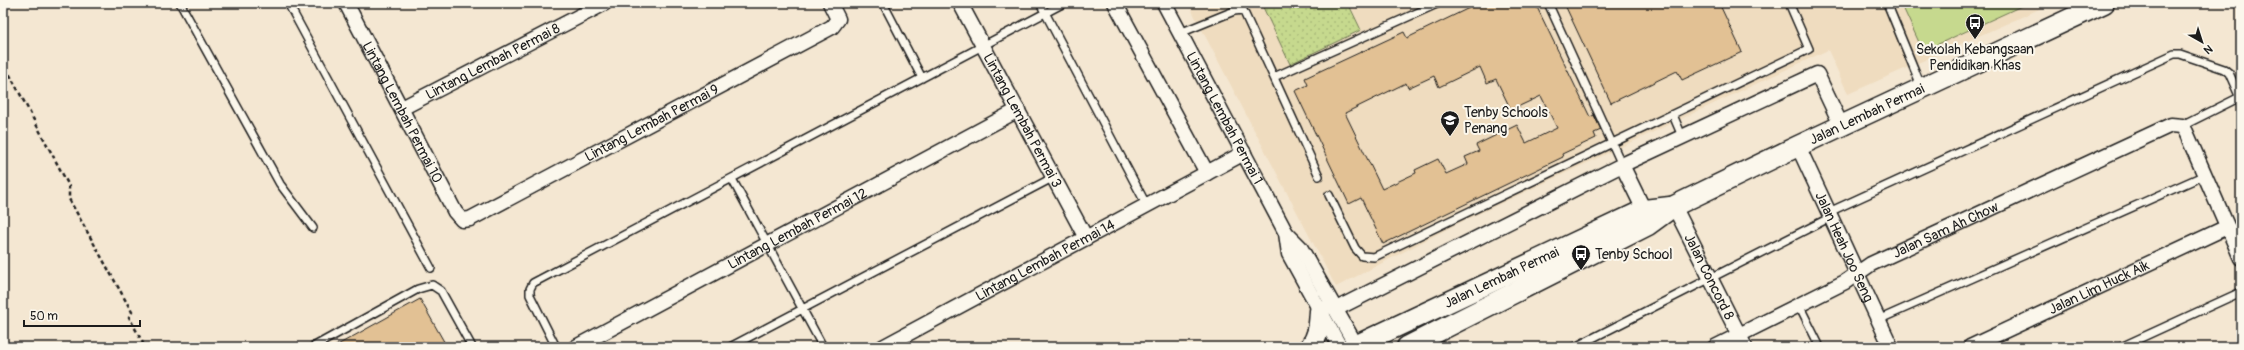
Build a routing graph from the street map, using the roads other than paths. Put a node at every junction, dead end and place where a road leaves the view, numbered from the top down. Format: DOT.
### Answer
graph roads {
  1 [pos="180,3"];
  2 [pos="288,3"];
  3 [pos="346,3"];
  4 [pos="605,3"];
  5 [pos="830,3"];
  6 [pos="883,3"];
  7 [pos="960,3"];
  8 [pos="1040,3"];
  9 [pos="1064,3"];
  10 [pos="1115,3"];
  11 [pos="1164,3"];
  12 [pos="1439,3"];
  13 [pos="1548,3"];
  14 [pos="1789,3"];
  15 [pos="1887,3"];
  16 [pos="2104,3"];
  17 [pos="1045,13"];
  18 [pos="1180,33"];
  19 [pos="983,46"];
  20 [pos="1274,77"];
  21 [pos="922,78"];
  22 [pos="1922,88"];
  23 [pos="2240,98"];
  24 [pos="402,108"];
  25 [pos="1018,110"];
  26 [pos="1673,114"];
  27 [pos="1841,126"];
  28 [pos="2182,126"];
  29 [pos="1682,136"];
  30 [pos="1613,143"];
  31 [pos="1798,146"];
  32 [pos="1244,154"];
  33 [pos="1622,165"];
  34 [pos="1207,174"];
  35 [pos="2205,175"];
  36 [pos="1319,176"];
  37 [pos="1054,177"];
  38 [pos="732,179"];
  39 [pos="1329,195"];
  40 [pos="1147,206"];
  41 [pos="1674,206"];
  42 [pos="1644,210"];
  43 [pos="1830,214"];
  44 [pos="462,220"];
  45 [pos="2227,227"];
  46 [pos="313,228"];
  47 [pos="1086,238"];
  48 [pos="767,243"];
  49 [pos="2241,258"];
  50 [pos="431,268"];
  51 [pos="1857,274"];
  52 [pos="1711,279"];
  53 [pos="2241,292"];
  54 [pos="1799,305"];
  55 [pos="803,309"];
  56 [pos="1328,310"];
  57 [pos="1878,320"];
  58 [pos="1742,341"];
  59 [pos="313,347"];
  60 [pos="472,347"];
  61 [pos="556,347"];
  62 [pos="576,347"];
  63 [pos="730,347"];
  64 [pos="823,347"];
  65 [pos="883,347"];
  66 [pos="1310,347"];
  67 [pos="1351,347"];
  68 [pos="1407,347"];
  69 [pos="1575,347"];
  70 [pos="1715,347"];
  71 [pos="1820,347"];
  72 [pos="1891,347"];
  73 [pos="1970,347"];
  74 [pos="2121,347"];
  1 -- 46 [label="lane"];
  2 -- 50 [label="lane"];
  3 -- 24 [label="street, Lintang Lembah Permai 10"];
  4 -- 24 [label="street, Lintang Lembah Permai 8"];
  5 -- 44 [label="street, Lintang Lembah Permai 9"];
  6 -- 21 [label="lane"];
  7 -- 19 [label="street, Lintang Lembah Permai 3"];
  8 -- 17 [label="lane"];
  9 -- 17 [label="lane"];
  10 -- 34 [label="street"];
  11 -- 18 [label="street, Lintang Lembah Permai 1"];
  12 -- 20 [label="lane"];
  13 -- 30 [label="lane"];
  14 -- 26 [label="lane"];
  15 -- 22 [label="lane"];
  16 -- 22 [label="main road, Jalan Lembah Permai"];
  17 -- 19 [label="lane"];
  17 -- 40 [label="lane"];
  18 -- 20 [label="lane"];
  18 -- 32 [label="street, Lintang Lembah Permai 1"];
  19 -- 21 [label="lane"];
  19 -- 25 [label="street, Lintang Lembah Permai 3"];
  20 -- 36 [label="lane"];
  21 -- 38 [label="lane"];
  22 -- 27 [label="main road, Jalan Lembah Permai"];
  23 -- 28 [label="lane"];
  23 -- 43 [label="lane"];
  24 -- 44 [label="street, Lintang Lembah Permai 10"];
  25 -- 37 [label="street, Lintang Lembah Permai 3"];
  25 -- 48 [label="street, Lintang Lembah Permai 12"];
  26 -- 29 [label="lane"];
  26 -- 30 [label="lane"];
  27 -- 29 [label="street"];
  27 -- 31 [label="main road, Jalan Lembah Permai"];
  28 -- 35 [label="street"];
  28 -- 51 [label="street, Jalan Sam Ah Chow"];
  29 -- 33 [label="street"];
  30 -- 33 [label="lane"];
  30 -- 39 [label="lane"];
  31 -- 41 [label="main road, Jalan Lembah Permai"];
  31 -- 43 [label="street, Jalan Heah Joo Seng"];
  32 -- 34 [label="street, Lintang Lembah Permai 14"];
  32 -- 56 [label="street, Lintang Lembah Permai 1"];
  33 -- 42 [label="street"];
  33 -- 56 [label="street"];
  34 -- 40 [label="street, Lintang Lembah Permai 14"];
  35 -- 45 [label="street"];
  35 -- 57 [label="lane"];
  37 -- 47 [label="street, Lintang Lembah Permai 3"];
  37 -- 55 [label="lane"];
  38 -- 48 [label="lane"];
  38 -- 61 [label="lane"];
  40 -- 47 [label="street, Lintang Lembah Permai 14"];
  41 -- 42 [label="main road, Jalan Lembah Permai"];
  41 -- 52 [label="street, Jalan Concord 8"];
  41 -- 68 [label="main road, Jalan Lembah Permai"];
  42 -- 67 [label="main road, Jalan Lembah Permai"];
  43 -- 51 [label="street, Jalan Heah Joo Seng"];
  43 -- 52 [label="lane"];
  45 -- 49 [label="street"];
  45 -- 73 [label="street, Jalan Lim Huck Aik"];
  47 -- 65 [label="street, Lintang Lembah Permai 14"];
  48 -- 55 [label="lane"];
  48 -- 62 [label="street, Lintang Lembah Permai 12"];
  51 -- 54 [label="street, Jalan Sam Ah Chow"];
  51 -- 57 [label="street, Jalan Heah Joo Seng"];
  52 -- 58 [label="street, Jalan Concord 8"];
  52 -- 69 [label="lane"];
  53 -- 74 [label="lane"];
  54 -- 58 [label="street, Jalan Sam Ah Chow"];
  54 -- 71 [label="lane"];
  55 -- 63 [label="lane"];
  55 -- 64 [label="lane"];
  56 -- 66 [label="main road"];
  56 -- 67 [label="street, Lintang Lembah Permai 1"];
  57 -- 72 [label="street, Jalan Heah Joo Seng"];
  58 -- 70 [label="street, Jalan Sam Ah Chow"];
  59 -- 60 [label="lane"];
}
